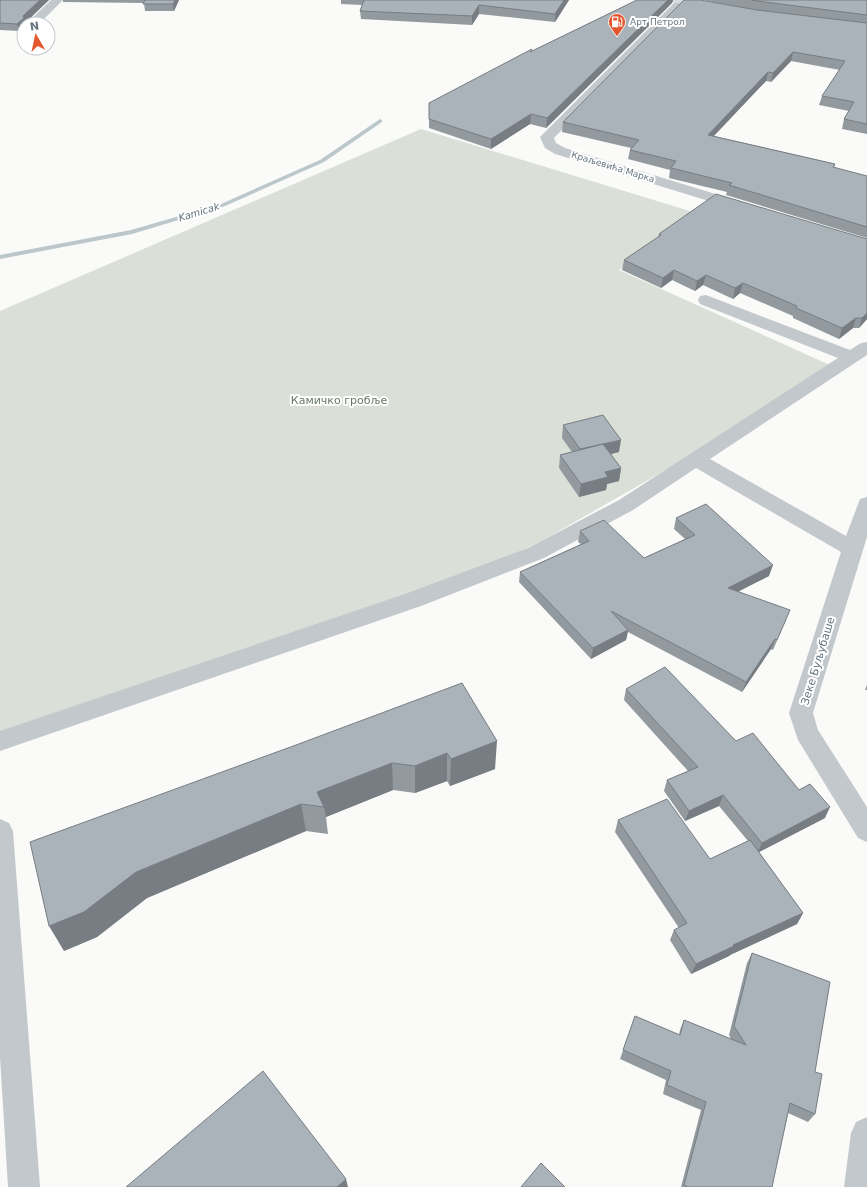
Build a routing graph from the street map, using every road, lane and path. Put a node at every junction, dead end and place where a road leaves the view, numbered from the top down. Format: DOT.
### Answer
graph roads {
  1 [pos="57,0"];
  2 [pos="679,1"];
  3 [pos="723,9"];
  4 [pos="40,16"];
  5 [pos="755,210"];
  6 [pos="706,300"];
  7 [pos="859,352"];
  8 [pos="695,459"];
  9 [pos="867,504"];
  10 [pos="853,549"];
  11 [pos="0,741"];
  12 [pos="867,830"];
  13 [pos="0,831"];
  14 [pos="867,1133"];
  15 [pos="24,1187"];
  16 [pos="860,1187"];
  1 -- 4 [label="street"];
  2 -- 3 [label="main road"];
  2 -- 5 [label="street, Краљевића Марка"];
  6 -- 7 [label="street"];
  7 -- 8 [label="street"];
  8 -- 10 [label="street"];
  8 -- 11 [label="street"];
  9 -- 10 [label="street, Зеке Буљубаше"];
  10 -- 12 [label="street, Зеке Буљубаше"];
  13 -- 15 [label="street"];
  14 -- 16 [label="street"];
}
